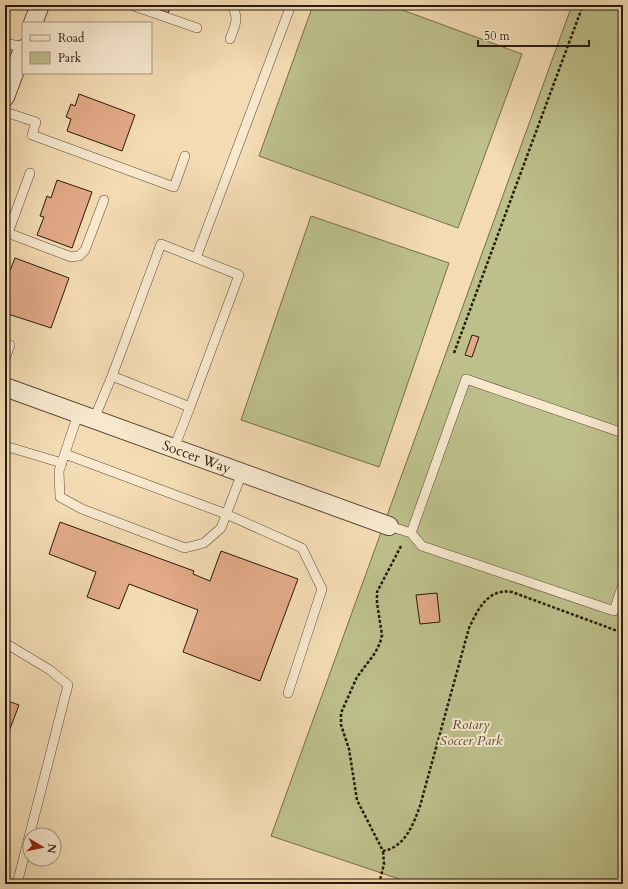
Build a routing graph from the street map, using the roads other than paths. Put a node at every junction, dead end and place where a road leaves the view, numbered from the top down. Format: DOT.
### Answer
graph roads {
  1 [pos="40,5"];
  2 [pos="131,5"];
  3 [pos="231,5"];
  4 [pos="291,5"];
  5 [pos="33,22"];
  6 [pos="197,28"];
  7 [pos="230,39"];
  8 [pos="5,43"];
  9 [pos="22,48"];
  10 [pos="22,51"];
  11 [pos="5,97"];
  12 [pos="5,112"];
  13 [pos="185,156"];
  14 [pos="30,173"];
  15 [pos="104,200"];
  16 [pos="6,233"];
  17 [pos="196,258"];
  18 [pos="5,343"];
  19 [pos="5,359"];
  20 [pos="112,376"];
  21 [pos="5,387"];
  22 [pos="190,407"];
  23 [pos="86,416"];
  24 [pos="623,433"];
  25 [pos="5,446"];
  26 [pos="174,448"];
  27 [pos="63,459"];
  28 [pos="242,473"];
  29 [pos="226,514"];
  30 [pos="389,526"];
  31 [pos="411,533"];
  32 [pos="623,584"];
  33 [pos="5,643"];
  34 [pos="288,693"];
  35 [pos="16,884"];
  1 -- 5 [label="street"];
  2 -- 6 [label="lane"];
  3 -- 7 [label="lane"];
  4 -- 17 [label="lane"];
  8 -- 9 [label="lane"];
  10 -- 11 [label="street"];
  12 -- 13 [label="lane"];
  14 -- 16 [label="lane"];
  15 -- 16 [label="lane"];
  17 -- 20 [label="lane"];
  17 -- 22 [label="lane"];
  18 -- 19 [label="lane"];
  20 -- 22 [label="lane"];
  20 -- 23 [label="lane"];
  21 -- 23 [label="street, Soccer Way"];
  22 -- 26 [label="lane"];
  23 -- 26 [label="street, Soccer Way"];
  23 -- 27 [label="lane"];
  24 -- 31 [label="lane"];
  25 -- 27 [label="lane"];
  26 -- 28 [label="street, Soccer Way"];
  27 -- 29 [label="lane"];
  27 -- 29 [label="lane"];
  28 -- 29 [label="lane"];
  28 -- 30 [label="street, Soccer Way"];
  29 -- 34 [label="lane"];
  30 -- 31 [label="lane"];
  31 -- 32 [label="lane"];
  33 -- 35 [label="lane"];
}
